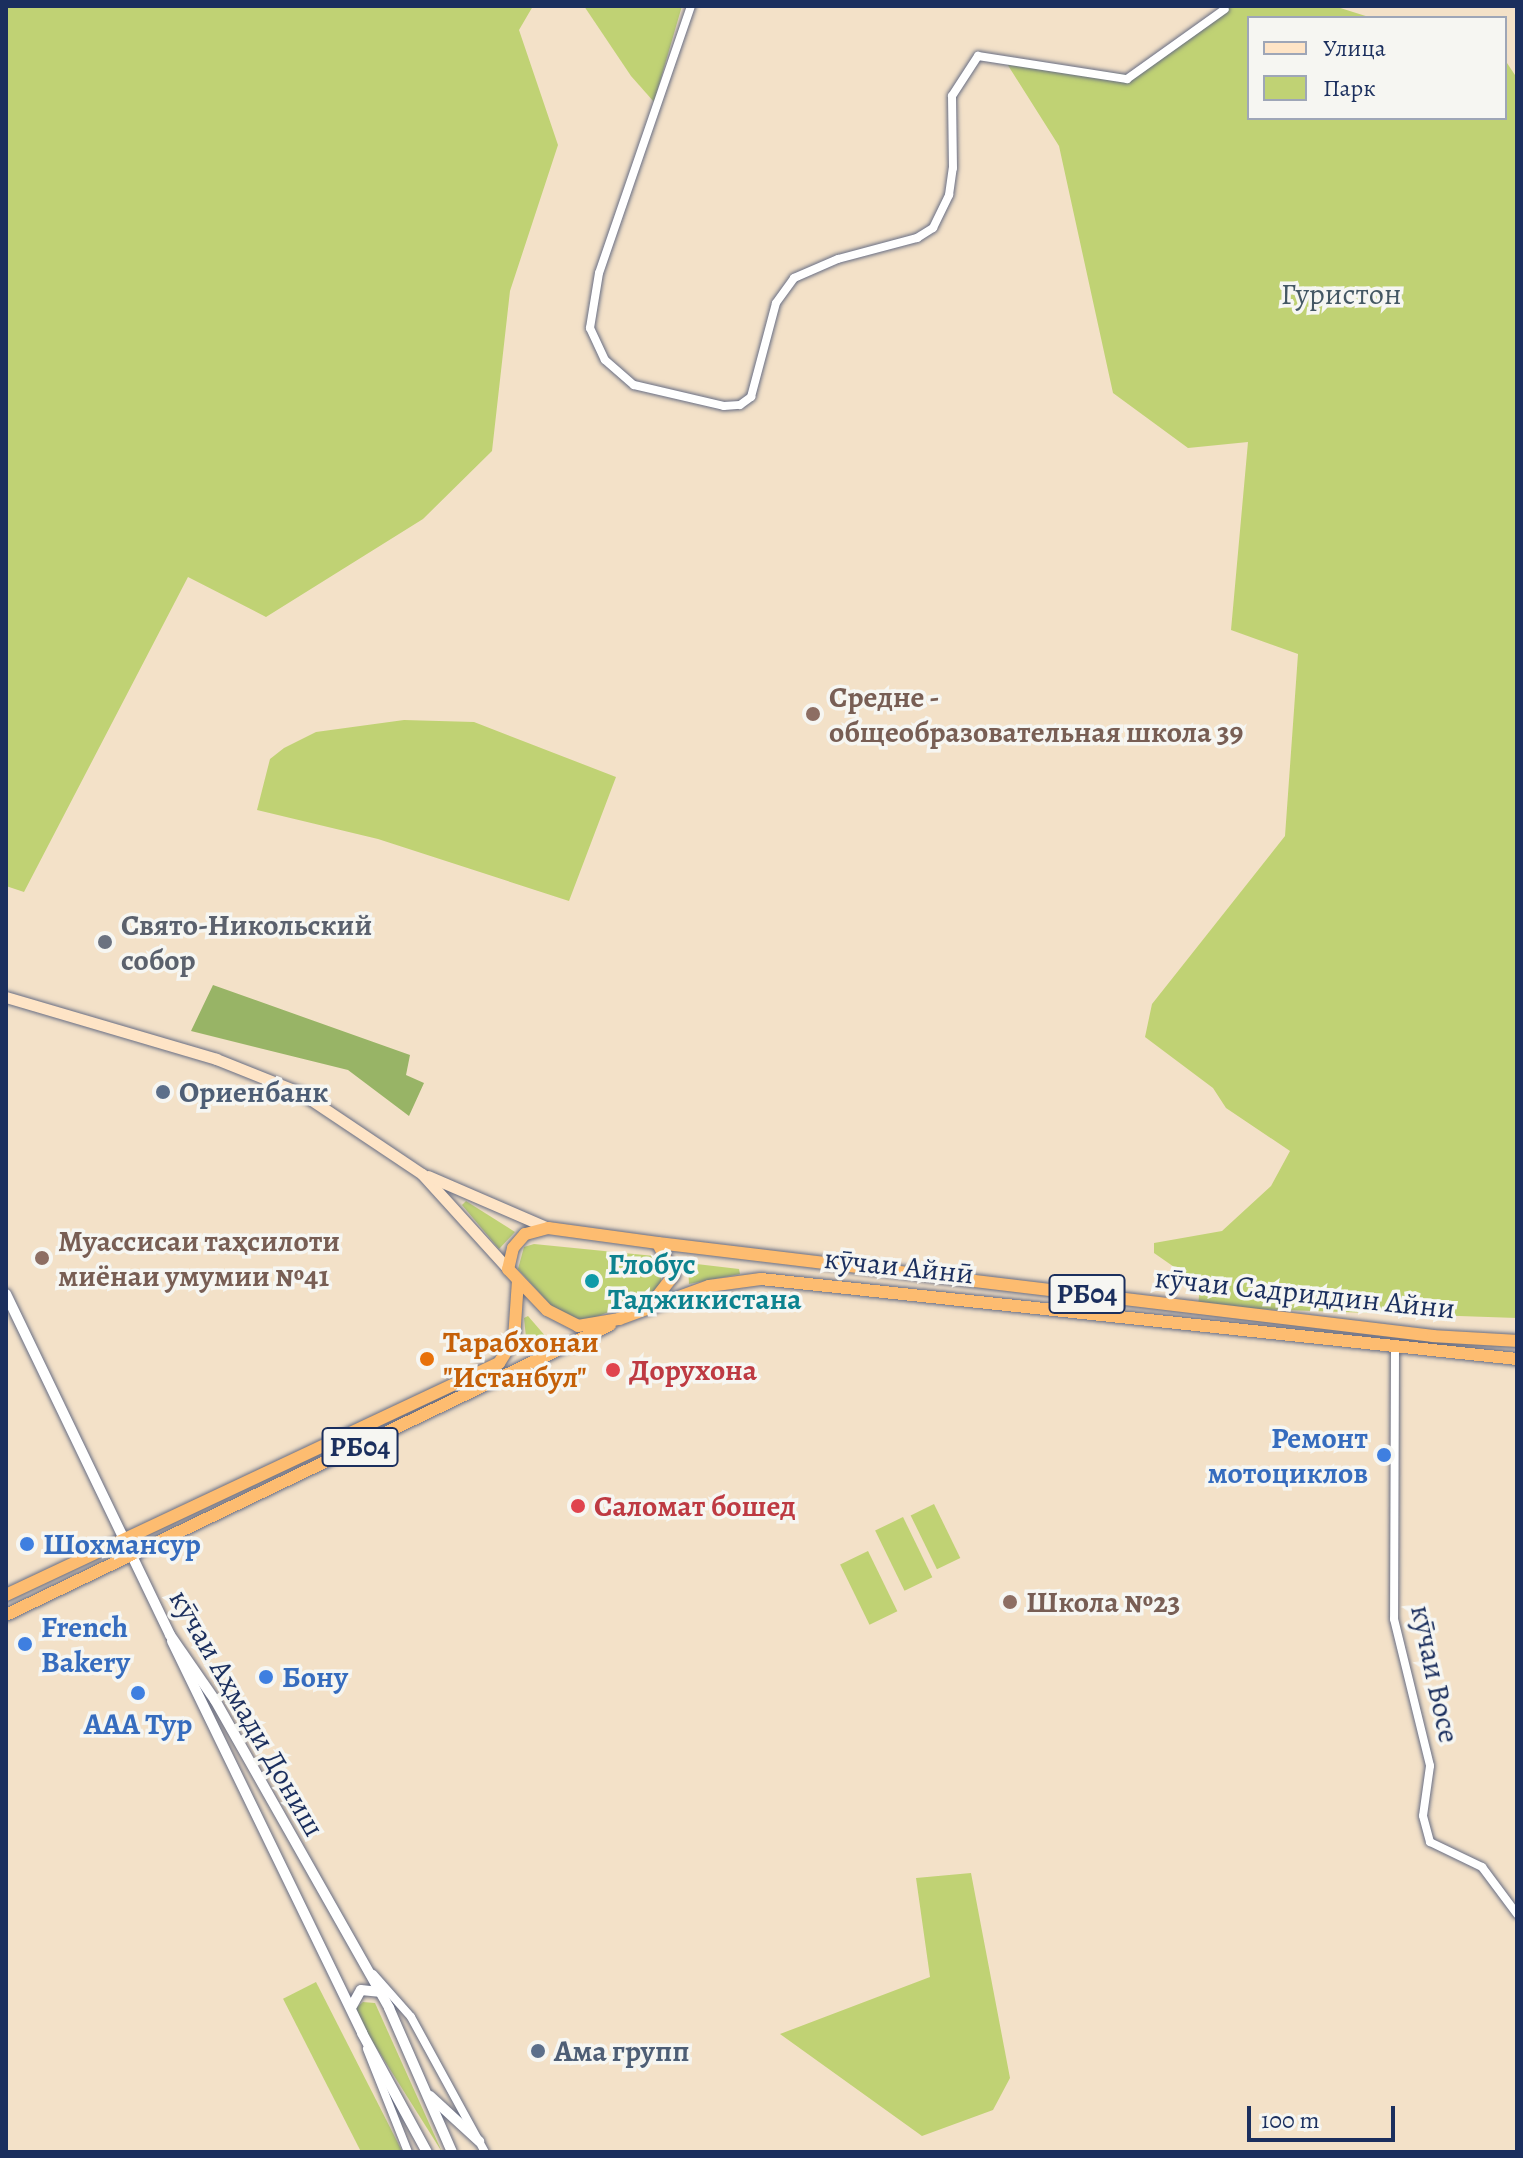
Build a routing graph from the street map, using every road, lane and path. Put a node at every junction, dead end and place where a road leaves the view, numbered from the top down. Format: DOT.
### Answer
graph roads {
  1 [pos="691,6"];
  2 [pos="1225,9"];
  3 [pos="6,997"];
  4 [pos="422,1174"];
  5 [pos="548,1228"];
  6 [pos="658,1243"];
  7 [pos="508,1269"];
  8 [pos="518,1280"];
  9 [pos="6,1294"];
  10 [pos="652,1303"];
  11 [pos="1048,1309"];
  12 [pos="619,1319"];
  13 [pos="1517,1341"];
  14 [pos="1395,1350"];
  15 [pos="1517,1359"];
  16 [pos="121,1540"];
  17 [pos="130,1557"];
  18 [pos="6,1595"];
  19 [pos="6,1615"];
  20 [pos="170,1635"];
  21 [pos="1517,1914"];
  22 [pos="364,1967"];
  23 [pos="381,1994"];
  24 [pos="352,2008"];
  25 [pos="362,2033"];
  26 [pos="428,2094"];
  27 [pos="479,2141"];
  28 [pos="408,2152"];
  29 [pos="427,2152"];
  30 [pos="452,2152"];
  31 [pos="485,2152"];
  1 -- 2 [label="street"];
  3 -- 4 [label="main road"];
  4 -- 5 [label="main road"];
  4 -- 7 [label="main road"];
  5 -- 6 [label="highway, РБ04"];
  5 -- 7 [label="highway"];
  6 -- 10 [label="highway"];
  6 -- 13 [label="highway, кӯчаи Садриддин Айни / РБ04"];
  7 -- 8 [label="highway, РБ04"];
  8 -- 12 [label="highway, РБ04"];
  8 -- 16 [label="highway, РБ04"];
  9 -- 16 [label="street, кӯчаи Аҳмади Дониш"];
  10 -- 11 [label="highway, кӯчаи Айнӣ / РБ04"];
  10 -- 12 [label="highway, РБ04"];
  11 -- 14 [label="highway, кӯчаи Садриддин Айни / РБ04"];
  12 -- 17 [label="highway, РБ04"];
  14 -- 15 [label="highway, кӯчаи Садриддин Айни / РБ04"];
  14 -- 21 [label="street, кӯчаи Восе"];
  16 -- 17 [label="street, кӯчаи Аҳмади Дониш"];
  16 -- 18 [label="highway, РБ04"];
  17 -- 19 [label="highway, РБ04"];
  17 -- 20 [label="street, кӯчаи Аҳмади Дониш"];
  20 -- 22 [label="street, кӯчаи Аҳмади Дониш"];
  20 -- 24 [label="street"];
  22 -- 23 [label="street, кӯчаи Аҳмади Дониш"];
  22 -- 27 [label="street"];
  23 -- 24 [label="street"];
  23 -- 26 [label="street, кӯчаи Аҳмади Дониш"];
  24 -- 25 [label="street"];
  25 -- 28 [label="street"];
  25 -- 29 [label="street"];
  26 -- 27 [label="street"];
  26 -- 30 [label="street, кӯчаи Аҳмади Дониш"];
  27 -- 31 [label="street"];
}
